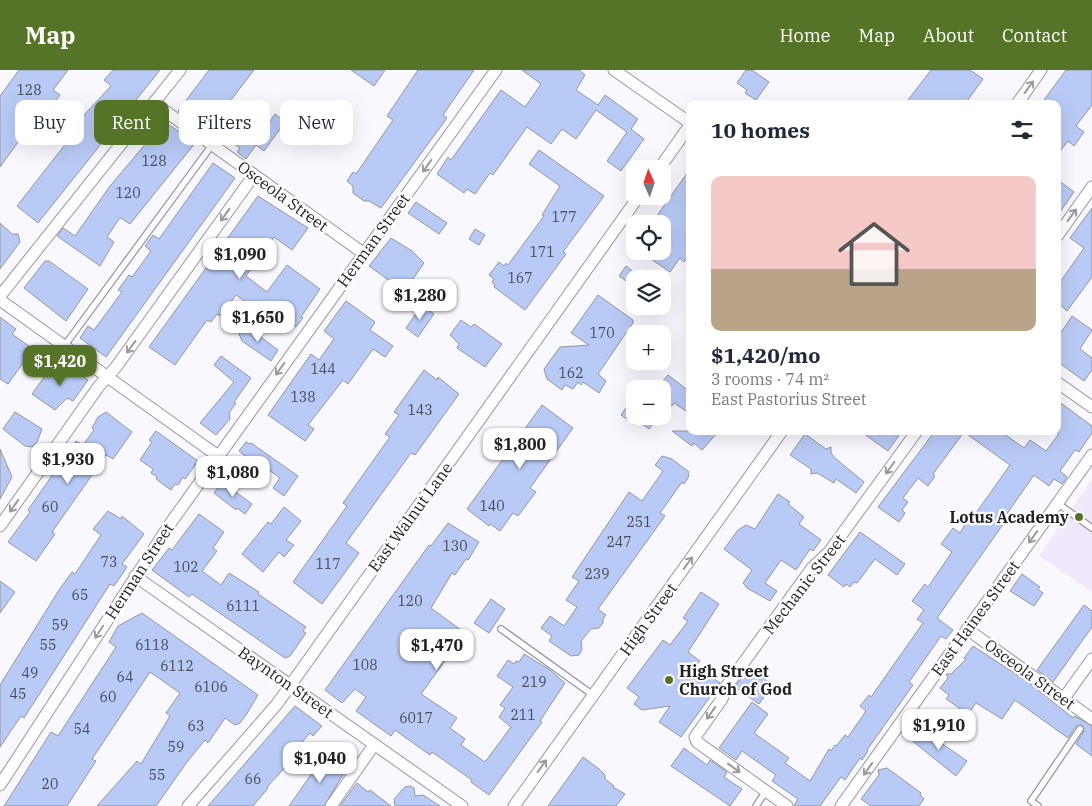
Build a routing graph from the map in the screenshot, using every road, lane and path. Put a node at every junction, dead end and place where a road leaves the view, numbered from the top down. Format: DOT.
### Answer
graph roads {
  1 [pos="180,70"];
  2 [pos="496,70"];
  3 [pos="614,70"];
  4 [pos="1041,70"];
  5 [pos="156,100"];
  6 [pos="1020,100"];
  7 [pos="686,121"];
  8 [pos="686,130"];
  9 [pos="120,145"];
  10 [pos="212,145"];
  11 [pos="665,160"];
  12 [pos="254,175"];
  13 [pos="1092,187"];
  14 [pos="633,205"];
  15 [pos="1061,231"];
  16 [pos="363,253"];
  17 [pos="0,296"];
  18 [pos="0,300"];
  19 [pos="65,346"];
  20 [pos="108,376"];
  21 [pos="1061,385"];
  22 [pos="1092,407"];
  23 [pos="779,435"];
  24 [pos="914,435"];
  25 [pos="1092,455"];
  26 [pos="218,456"];
  27 [pos="1058,503"];
  28 [pos="0,526"];
  29 [pos="1092,528"];
  30 [pos="135,576"];
  31 [pos="501,629"];
  32 [pos="967,630"];
  33 [pos="1092,658"];
  34 [pos="290,685"];
  35 [pos="593,695"];
  36 [pos="1064,698"];
  37 [pos="1092,719"];
  38 [pos="1080,729"];
  39 [pos="374,745"];
  40 [pos="0,785"];
  41 [pos="766,792"];
  42 [pos="188,806"];
  43 [pos="331,806"];
  44 [pos="462,806"];
  45 [pos="514,806"];
  46 [pos="756,806"];
  47 [pos="787,806"];
  48 [pos="841,806"];
  49 [pos="1038,806"];
  1 -- 5 [label="street"];
  2 -- 16 [label="street, Herman Street, one-way"];
  3 -- 7 [label="street"];
  6 -- 4 [label="street, one-way"];
  8 -- 11 [label="street"];
  9 -- 17 [label="street"];
  10 -- 12 [label="street, Osceola Street"];
  10 -- 19 [label="lane"];
  12 -- 16 [label="street, Osceola Street"];
  12 -- 20 [label="street, one-way"];
  15 -- 13 [label="street, one-way"];
  14 -- 34 [label="street, East Walnut Lane"];
  16 -- 26 [label="street, Herman Street, one-way"];
  18 -- 19 [label="street"];
  19 -- 20 [label="street"];
  20 -- 26 [label="street"];
  20 -- 28 [label="street, one-way"];
  21 -- 22 [label="street"];
  35 -- 23 [label="street, High Street, one-way"];
  24 -- 41 [label="street, Mechanic Street, one-way"];
  25 -- 27 [label="street, East Haines Street"];
  26 -- 30 [label="street, Herman Street"];
  27 -- 29 [label="lane"];
  27 -- 32 [label="street, East Haines Street, one-way"];
  30 -- 34 [label="street, Baynton Street"];
  30 -- 40 [label="street, Herman Street, one-way"];
  31 -- 35 [label="lane"];
  32 -- 36 [label="street, Osceola Street"];
  32 -- 48 [label="street, East Haines Street, one-way"];
  33 -- 36 [label="street"];
  34 -- 39 [label="street, Baynton Street"];
  34 -- 42 [label="street, East Walnut Lane"];
  45 -- 35 [label="street, High Street, one-way"];
  36 -- 37 [label="street, Osceola Street"];
  38 -- 49 [label="lane"];
  39 -- 43 [label="street"];
  39 -- 44 [label="street, Baynton Street"];
  41 -- 46 [label="lane"];
  41 -- 47 [label="street"];
}
